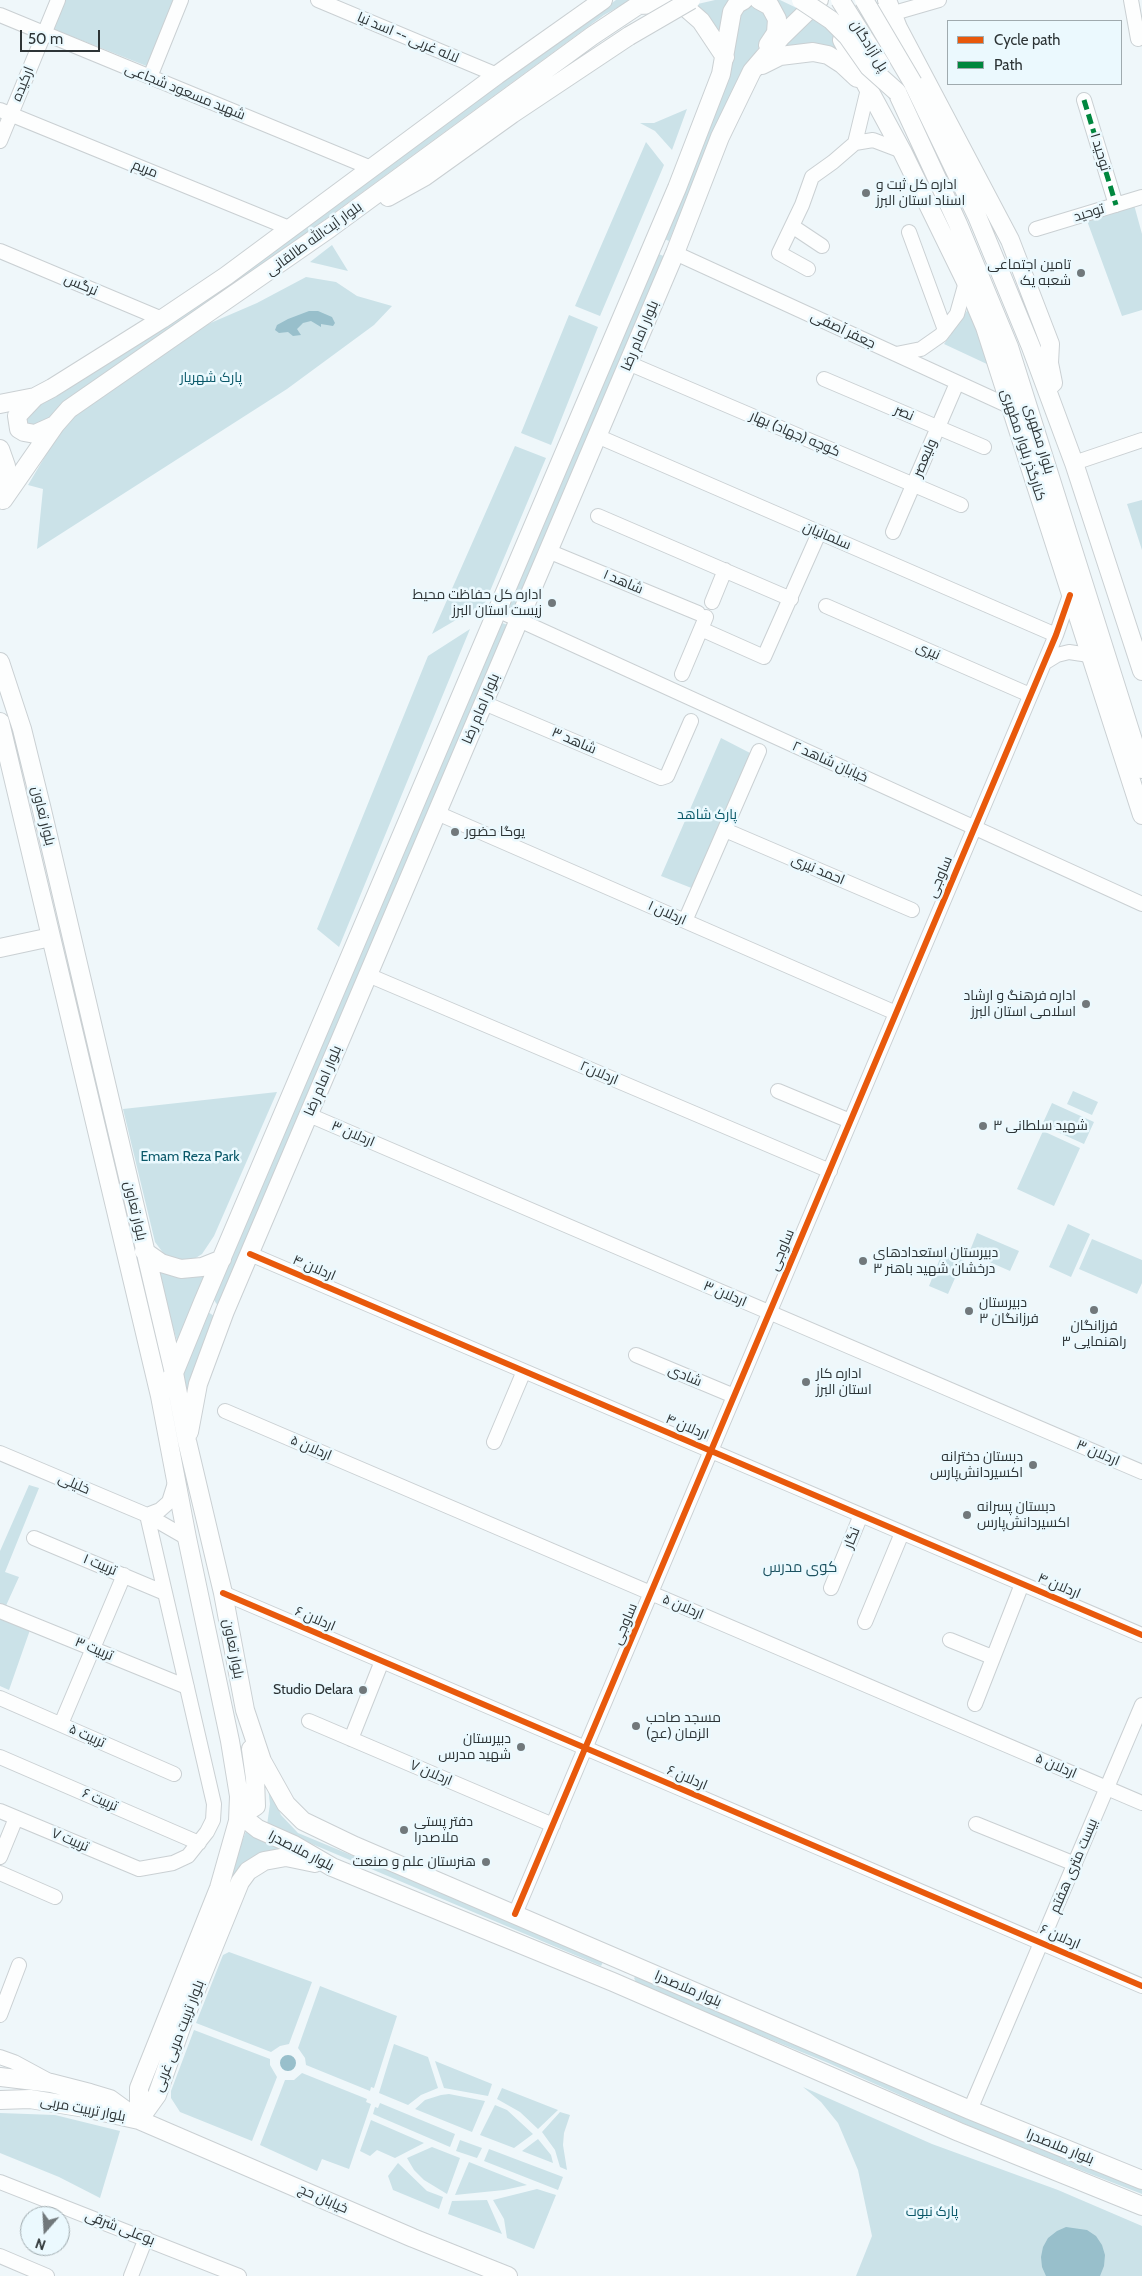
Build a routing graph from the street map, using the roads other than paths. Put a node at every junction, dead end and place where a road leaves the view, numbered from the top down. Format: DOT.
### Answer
graph roads {
  1 [pos="58,0"];
  2 [pos="182,0"];
  3 [pos="318,0"];
  4 [pos="603,0"];
  5 [pos="691,0"];
  6 [pos="744,0"];
  7 [pos="759,0"];
  8 [pos="801,0"];
  9 [pos="819,0"];
  10 [pos="840,0"];
  11 [pos="864,0"];
  12 [pos="939,0"];
  13 [pos="1131,0"];
  14 [pos="642,3"];
  15 [pos="894,5"];
  16 [pos="0,15"];
  17 [pos="898,28"];
  18 [pos="44,34"];
  19 [pos="1138,39"];
  20 [pos="725,57"];
  21 [pos="752,71"];
  22 [pos="497,75"];
  23 [pos="150,77"];
  24 [pos="913,83"];
  25 [pos="868,89"];
  26 [pos="897,92"];
  27 [pos="1084,100"];
  28 [pos="5,113"];
  29 [pos="0,141"];
  30 [pos="854,143"];
  31 [pos="902,151"];
  32 [pos="371,168"];
  33 [pos="1141,201"];
  34 [pos="1116,205"];
  35 [pos="792,226"];
  36 [pos="289,228"];
  37 [pos="330,228"];
  38 [pos="1036,229"];
  39 [pos="909,232"];
  40 [pos="822,246"];
  41 [pos="0,251"];
  42 [pos="675,253"];
  43 [pos="808,269"];
  44 [pos="966,282"];
  45 [pos="162,319"];
  46 [pos="945,330"];
  47 [pos="896,354"];
  48 [pos="628,363"];
  49 [pos="824,379"];
  50 [pos="958,383"];
  51 [pos="34,397"];
  52 [pos="0,404"];
  53 [pos="1011,408"];
  54 [pos="55,424"];
  55 [pos="1060,426"];
  56 [pos="938,428"];
  57 [pos="597,436"];
  58 [pos="1142,440"];
  59 [pos="984,447"];
  60 [pos="0,449"];
  61 [pos="1074,462"];
  62 [pos="914,485"];
  63 [pos="2,503"];
  64 [pos="961,505"];
  65 [pos="598,516"];
  66 [pos="893,532"];
  67 [pos="820,533"];
  68 [pos="548,551"];
  69 [pos="726,570"];
  70 [pos="1070,595"];
  71 [pos="791,599"];
  72 [pos="712,602"];
  73 [pos="826,606"];
  74 [pos="497,610"];
  75 [pos="518,620"];
  76 [pos="702,620"];
  77 [pos="1056,635"];
  78 [pos="1089,655"];
  79 [pos="0,662"];
  80 [pos="1044,663"];
  81 [pos="1142,670"];
  82 [pos="682,674"];
  83 [pos="1030,696"];
  84 [pos="484,703"];
  85 [pos="691,721"];
  86 [pos="0,722"];
  87 [pos="759,751"];
  88 [pos="1142,769"];
  89 [pos="437,813"];
  90 [pos="1142,815"];
  91 [pos="974,828"];
  92 [pos="725,830"];
  93 [pos="1142,904"];
  94 [pos="912,910"];
  95 [pos="685,921"];
  96 [pos="51,937"];
  97 [pos="0,948"];
  98 [pos="368,975"];
  99 [pos="896,1013"];
  100 [pos="778,1091"];
  101 [pos="309,1115"];
  102 [pos="850,1121"];
  103 [pos="123,1159"];
  104 [pos="104,1163"];
  105 [pos="830,1171"];
  106 [pos="144,1251"];
  107 [pos="250,1254"];
  108 [pos="222,1259"];
  109 [pos="203,1302"];
  110 [pos="225,1311"];
  111 [pos="770,1312"];
  112 [pos="636,1355"];
  113 [pos="524,1371"];
  114 [pos="174,1373"];
  115 [pos="160,1396"];
  116 [pos="734,1396"];
  117 [pos="225,1411"];
  118 [pos="187,1441"];
  119 [pos="494,1442"];
  120 [pos="711,1451"];
  121 [pos="0,1453"];
  122 [pos="1142,1472"];
  123 [pos="176,1483"];
  124 [pos="147,1515"];
  125 [pos="861,1515"];
  126 [pos="902,1532"];
  127 [pos="34,1538"];
  128 [pos="187,1538"];
  129 [pos="124,1575"];
  130 [pos="1022,1584"];
  131 [pos="831,1588"];
  132 [pos="165,1593"];
  133 [pos="223,1593"];
  134 [pos="651,1593"];
  135 [pos="0,1611"];
  136 [pos="864,1622"];
  137 [pos="1142,1635"];
  138 [pos="950,1640"];
  139 [pos="93,1648"];
  140 [pos="992,1657"];
  141 [pos="382,1661"];
  142 [pos="187,1687"];
  143 [pos="0,1698"];
  144 [pos="975,1704"];
  145 [pos="1142,1705"];
  146 [pos="245,1710"];
  147 [pos="309,1721"];
  148 [pos="60,1724"];
  149 [pos="350,1739"];
  150 [pos="586,1748"];
  151 [pos="0,1757"];
  152 [pos="262,1761"];
  153 [pos="174,1774"];
  154 [pos="1107,1788"];
  155 [pos="239,1796"];
  156 [pos="1142,1803"];
  157 [pos="0,1811"];
  158 [pos="239,1814"];
  159 [pos="16,1818"];
  160 [pos="976,1824"];
  161 [pos="553,1825"];
  162 [pos="199,1843"];
  163 [pos="0,1857"];
  164 [pos="1075,1864"];
  165 [pos="332,1867"];
  166 [pos="0,1873"];
  167 [pos="55,1897"];
  168 [pos="515,1914"];
  169 [pos="1041,1943"];
  170 [pos="622,1961"];
  171 [pos="19,1965"];
  172 [pos="613,1982"];
  173 [pos="1142,1986"];
  174 [pos="0,2015"];
  175 [pos="0,2057"];
  176 [pos="0,2077"];
  177 [pos="51,2083"];
  178 [pos="139,2088"];
  179 [pos="110,2099"];
  180 [pos="0,2100"];
  181 [pos="970,2110"];
  182 [pos="139,2120"];
  183 [pos="1142,2180"];
  184 [pos="0,2182"];
  185 [pos="1142,2206"];
  186 [pos="146,2238"];
  187 [pos="2,2261"];
  188 [pos="47,2276"];
  189 [pos="131,2276"];
  190 [pos="239,2276"];
  191 [pos="508,2276"];
  1 -- 18 [label="street, ارکیده"];
  2 -- 23 [label="street"];
  3 -- 22 [label="street, لاله غربی -- اسد نیا"];
  4 -- 22 [label="main road, بلوار آیت‌الله طالقانی"];
  5 -- 37 [label="main road, bridge"];
  6 -- 20 [label="main road, بلوار امام رضا"];
  7 -- 21 [label="main road"];
  8 -- 26 [label="main road, bridge"];
  9 -- 21 [label="main road, بلوار امام رضا"];
  10 -- 26 [label="main road, پل آزادگان, bridge"];
  11 -- 24 [label="main road, پل آزادگان, bridge"];
  12 -- 15 [label="street"];
  13 -- 19 [label="street"];
  14 -- 20 [label="main road"];
  14 -- 37 [label="main road, بلوار آیت‌الله طالقانی"];
  15 -- 17 [label="main road"];
  16 -- 18 [label="street, شهید مسعود شجاعی"];
  17 -- 25 [label="main road"];
  17 -- 55 [label="main road"];
  18 -- 23 [label="street, شهید مسعود شجاعی"];
  18 -- 28 [label="street, ارکیده"];
  20 -- 74 [label="main road, بلوار امام رضا"];
  21 -- 25 [label="main road"];
  21 -- 42 [label="main road, بلوار امام رضا"];
  22 -- 32 [label="main road, بلوار آیت‌الله طالقانی"];
  23 -- 32 [label="street, شهید مسعود شجاعی"];
  24 -- 55 [label="main road, بلوار مطهری"];
  25 -- 30 [label="street"];
  25 -- 31 [label="main road, کنارگذر بلوار مطهری"];
  26 -- 88 [label="main road, بلوار مطهری"];
  27 -- 34 [label="street, توحید ۱"];
  28 -- 29 [label="street, ارکیده"];
  28 -- 36 [label="street, مریم"];
  30 -- 31 [label="street"];
  30 -- 35 [label="street"];
  31 -- 44 [label="main road, کنارگذر بلوار مطهری"];
  32 -- 36 [label="main road, بلوار آیت‌الله طالقانی"];
  33 -- 34 [label="street, توحید"];
  34 -- 38 [label="street, توحید"];
  35 -- 40 [label="street"];
  35 -- 43 [label="street"];
  36 -- 45 [label="main road, بلوار آیت‌الله طالقانی"];
  37 -- 54 [label="main road, بلوار آیت‌الله طالقانی"];
  39 -- 46 [label="street"];
  41 -- 45 [label="street, نرگس"];
  42 -- 47 [label="street, جعفر آصفی"];
  42 -- 48 [label="main road, بلوار امام رضا"];
  44 -- 46 [label="street"];
  44 -- 53 [label="main road, کنارگذر بلوار مطهری"];
  45 -- 51 [label="main road, بلوار آیت‌الله طالقانی"];
  46 -- 47 [label="street"];
  47 -- 50 [label="street, جعفر آصفی"];
  48 -- 57 [label="main road, بلوار امام رضا"];
  48 -- 62 [label="street, کوچه (جهاد) بهار"];
  49 -- 56 [label="street, نصر"];
  50 -- 53 [label="street, جعفر آصفی"];
  50 -- 56 [label="street, ولیعصر"];
  51 -- 52 [label="main road, بلوار آیت‌الله طالقانی"];
  51 -- 54 [label="main road"];
  53 -- 70 [label="main road, کنارگذر بلوار مطهری"];
  54 -- 63 [label="main road, بلوار آیت‌الله طالقانی"];
  55 -- 61 [label="main road, بلوار مطهری"];
  56 -- 59 [label="street, نصر"];
  56 -- 62 [label="street, ولیعصر"];
  57 -- 67 [label="street, سلمانیان"];
  57 -- 68 [label="main road, بلوار امام رضا"];
  58 -- 61 [label="street"];
  60 -- 63 [label="main road"];
  61 -- 81 [label="main road, بلوار مطهری"];
  62 -- 64 [label="street, کوچه (جهاد) بهار"];
  62 -- 66 [label="street, ولیعصر"];
  65 -- 69 [label="street"];
  67 -- 71 [label="street"];
  67 -- 77 [label="street, سلمانیان"];
  68 -- 75 [label="main road, بلوار امام رضا"];
  68 -- 76 [label="street, شاهد ۱"];
  69 -- 71 [label="street"];
  69 -- 72 [label="street"];
  70 -- 77 [label="street, ساوجی"];
  70 -- 78 [label="main road, کنارگذر بلوار مطهری"];
  71 -- 76 [label="street, شاهد ۱"];
  73 -- 83 [label="street, نیری"];
  74 -- 75 [label="street, خیابان شاهد ۲"];
  74 -- 108 [label="main road, بلوار امام رضا"];
  75 -- 84 [label="main road, بلوار امام رضا"];
  75 -- 91 [label="street, خیابان شاهد ۲"];
  76 -- 82 [label="street"];
  77 -- 80 [label="street, ساوجی"];
  78 -- 80 [label="street"];
  78 -- 90 [label="main road, کنارگذر بلوار مطهری"];
  79 -- 103 [label="main road, بلوار تعاون"];
  80 -- 83 [label="street, ساوجی"];
  83 -- 91 [label="street, ساوجی"];
  84 -- 85 [label="street, شاهد ۳"];
  84 -- 89 [label="main road, بلوار امام رضا"];
  86 -- 96 [label="main road, بلوار تعاون"];
  87 -- 92 [label="street"];
  89 -- 95 [label="street, اردلان ۱"];
  89 -- 98 [label="main road, بلوار امام رضا"];
  91 -- 93 [label="street, خیابان شاهد ۲"];
  91 -- 99 [label="street, ساوجی"];
  92 -- 94 [label="street, احمد نیری"];
  92 -- 95 [label="street"];
  95 -- 99 [label="street, اردلان ۱"];
  96 -- 97 [label="main road"];
  96 -- 104 [label="main road, بلوار تعاون"];
  98 -- 101 [label="main road, بلوار امام رضا"];
  98 -- 105 [label="street, اردلان۲"];
  99 -- 102 [label="street, ساوجی"];
  100 -- 102 [label="street"];
  101 -- 107 [label="main road, بلوار امام رضا"];
  101 -- 111 [label="street, اردلان ۳"];
  102 -- 105 [label="street, ساوجی"];
  103 -- 104 [label="main road"];
  103 -- 106 [label="main road, بلوار تعاون"];
  104 -- 115 [label="main road, بلوار تعاون"];
  105 -- 111 [label="street, ساوجی"];
  106 -- 108 [label="main road"];
  106 -- 114 [label="main road, بلوار تعاون"];
  107 -- 110 [label="main road, بلوار امام رضا"];
  107 -- 113 [label="street, اردلان ۴"];
  108 -- 109 [label="main road, بلوار امام رضا"];
  109 -- 110 [label="main road"];
  109 -- 114 [label="main road, بلوار امام رضا"];
  110 -- 118 [label="main road, بلوار امام رضا"];
  111 -- 116 [label="street, ساوجی"];
  111 -- 122 [label="street, اردلان ۳"];
  112 -- 116 [label="street, شادی"];
  113 -- 119 [label="street"];
  113 -- 120 [label="street, اردلان ۴"];
  114 -- 115 [label="main road, بلوار امام رضا"];
  114 -- 118 [label="main road, بلوار تعاون"];
  115 -- 123 [label="main road, بلوار تعاون"];
  116 -- 120 [label="street, ساوجی"];
  117 -- 134 [label="street, اردلان ۵"];
  118 -- 133 [label="main road, بلوار تعاون"];
  120 -- 125 [label="street, اردلان ۴"];
  120 -- 134 [label="street, ساوجی"];
  121 -- 124 [label="street, خلیلی"];
  123 -- 124 [label="street"];
  123 -- 128 [label="main road, بلوار تعاون"];
  124 -- 128 [label="street, خلیلی"];
  124 -- 132 [label="street"];
  125 -- 126 [label="street, اردلان ۴"];
  125 -- 131 [label="street, نگار"];
  126 -- 130 [label="street, اردلان ۴"];
  126 -- 136 [label="street"];
  127 -- 129 [label="street, تربیت ۱"];
  128 -- 155 [label="main road, بلوار تعاون"];
  129 -- 132 [label="street, تربیت ۱"];
  129 -- 139 [label="street"];
  130 -- 137 [label="street, اردلان ۴"];
  130 -- 140 [label="street"];
  132 -- 142 [label="street"];
  133 -- 141 [label="street, اردلان ۶"];
  133 -- 146 [label="main road, بلوار تعاون"];
  134 -- 150 [label="street, ساوجی"];
  134 -- 154 [label="street, اردلان ۵"];
  135 -- 139 [label="street, تربیت ۳"];
  138 -- 140 [label="street"];
  139 -- 142 [label="street, تربیت ۳"];
  139 -- 148 [label="street"];
  140 -- 144 [label="street"];
  141 -- 149 [label="street"];
  141 -- 150 [label="street, اردلان ۶"];
  142 -- 162 [label="street"];
  143 -- 148 [label="street, تربیت ۵"];
  145 -- 154 [label="street, بیست متری هفتم"];
  146 -- 152 [label="main road, بلوار تعاون"];
  146 -- 155 [label="main road"];
  147 -- 149 [label="street, اردلان ۷"];
  148 -- 153 [label="street, تربیت ۵"];
  149 -- 161 [label="street, اردلان ۷"];
  150 -- 161 [label="street, ساوجی"];
  150 -- 169 [label="street, اردلان ۶"];
  151 -- 162 [label="street, تربیت ۶"];
  152 -- 168 [label="main road, بلوار ملاصدرا"];
  154 -- 156 [label="street, اردلان ۵"];
  154 -- 164 [label="street, بیست متری هفتم"];
  155 -- 158 [label="main road, بلوار تعاون"];
  157 -- 159 [label="street, تربیت ۷"];
  158 -- 165 [label="main road, بلوار ملاصدرا"];
  158 -- 178 [label="main road, بلوار تربیت مربی غربی"];
  159 -- 162 [label="street, تربیت ۷"];
  159 -- 163 [label="street"];
  160 -- 164 [label="street"];
  161 -- 168 [label="street, ساوجی"];
  164 -- 169 [label="street, بیست متری هفتم"];
  165 -- 172 [label="main road, بلوار ملاصدرا"];
  165 -- 182 [label="main road, بلوار تربیت مربی غربی"];
  166 -- 167 [label="street"];
  168 -- 170 [label="main road, بلوار ملاصدرا"];
  169 -- 173 [label="street, اردلان ۶"];
  169 -- 181 [label="street, بیست متری هفتم"];
  170 -- 172 [label="main road"];
  170 -- 181 [label="main road, بلوار ملاصدرا"];
  171 -- 174 [label="street"];
  172 -- 185 [label="main road, بلوار ملاصدرا"];
  175 -- 177 [label="street"];
  176 -- 177 [label="main road, بلوار تربیت مربی"];
  177 -- 179 [label="main road, بلوار تربیت مربی"];
  178 -- 179 [label="main road"];
  178 -- 182 [label="main road, بلوار تربیت مربی غربی"];
  179 -- 182 [label="main road, بلوار تربیت مربی"];
  180 -- 182 [label="main road, بلوار تربیت مربی"];
  181 -- 183 [label="main road, بلوار ملاصدرا"];
  182 -- 191 [label="main road, خیابان حج"];
  184 -- 186 [label="street, بوعلی شرقی"];
  186 -- 189 [label="street"];
  186 -- 190 [label="street, بوعلی شرقی"];
  187 -- 188 [label="street"];
}
